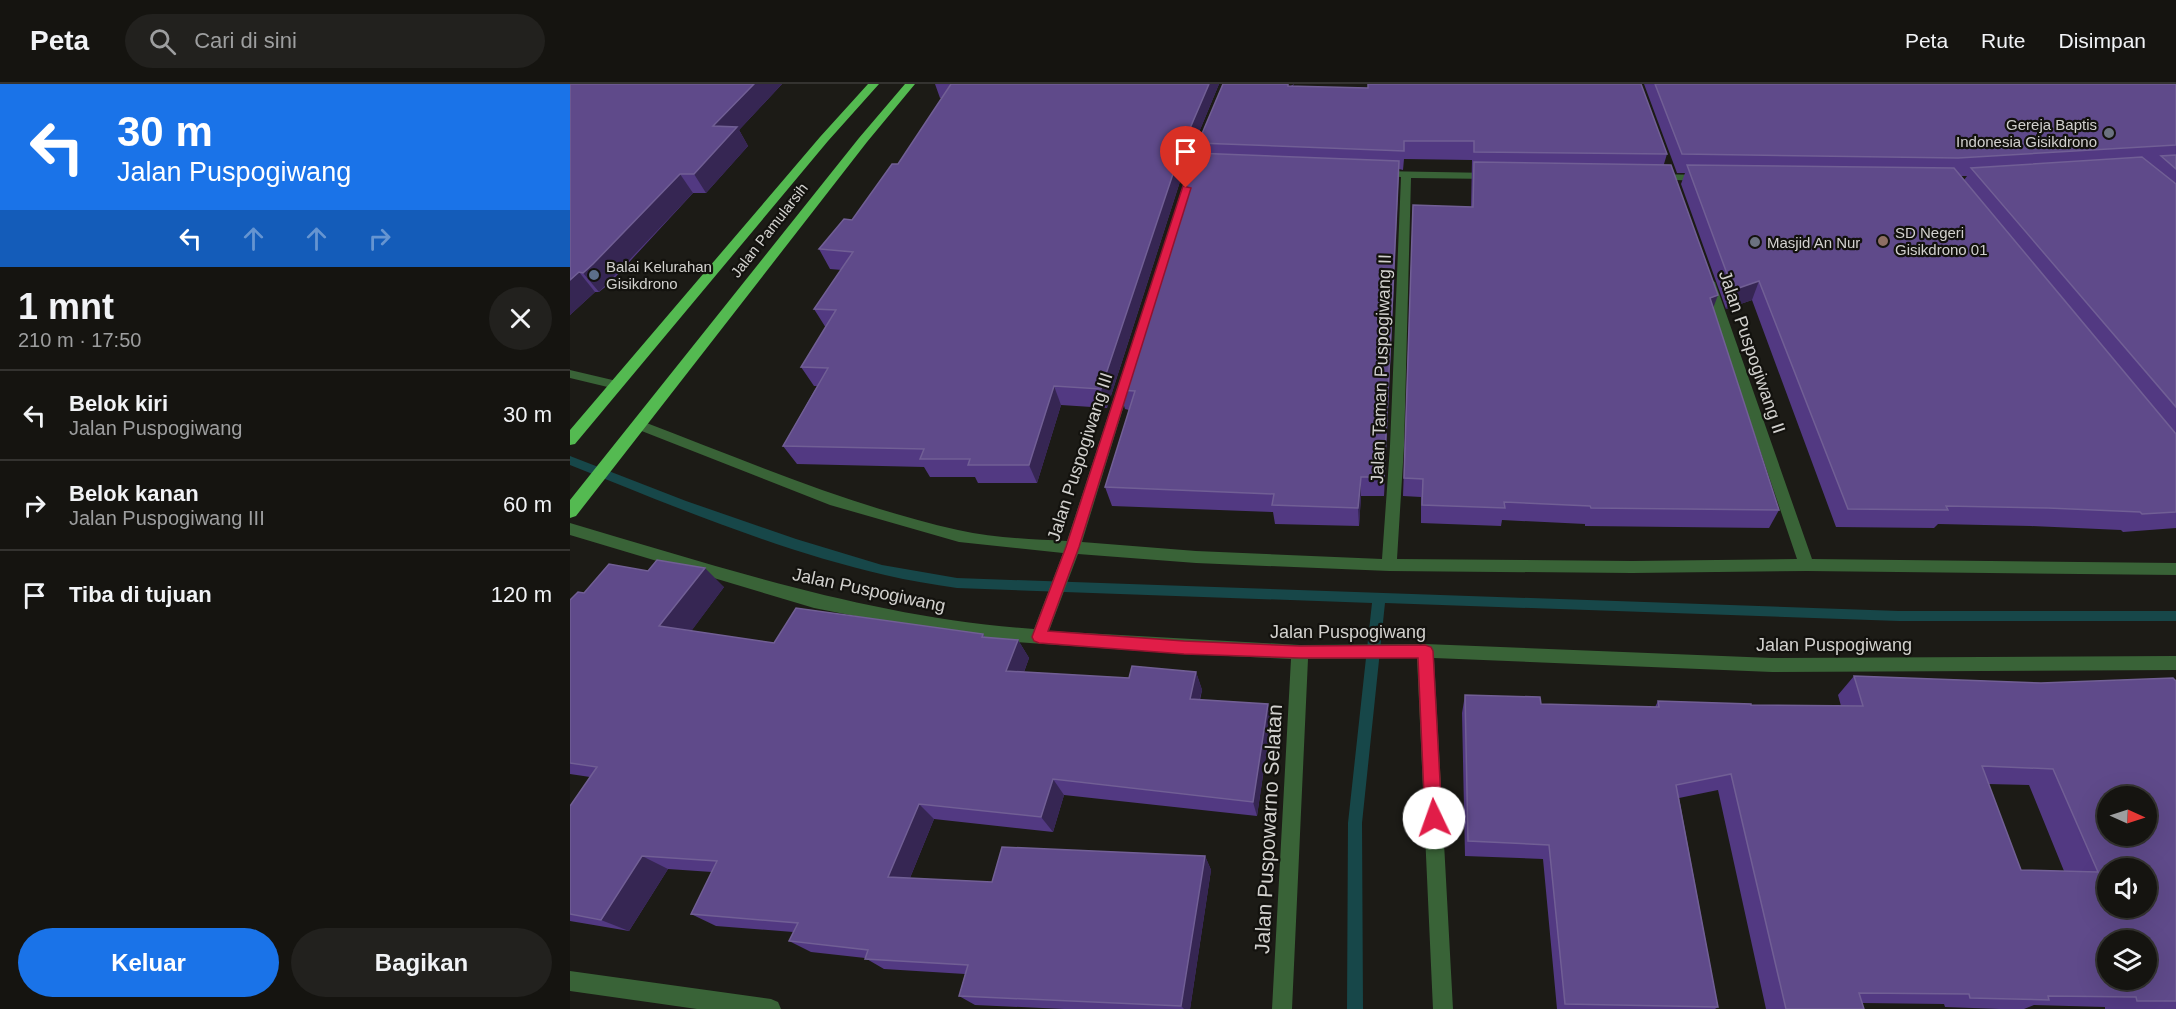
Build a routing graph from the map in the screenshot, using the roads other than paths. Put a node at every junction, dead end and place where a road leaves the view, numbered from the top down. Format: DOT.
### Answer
graph roads {
  1 [pos="874,84"];
  2 [pos="910,84"];
  3 [pos="1370,174"];
  4 [pos="1406,175"];
  5 [pos="1498,176"];
  6 [pos="1637,177"];
  7 [pos="1718,178"];
  8 [pos="1703,266"];
  9 [pos="1132,359"];
  10 [pos="570,374"];
  11 [pos="616,385"];
  12 [pos="636,429"];
  13 [pos="570,440"];
  14 [pos="570,512"];
  15 [pos="570,529"];
  16 [pos="1071,550"];
  17 [pos="1389,565"];
  18 [pos="1807,565"];
  19 [pos="2176,569"];
  20 [pos="1039,637"];
  21 [pos="1309,651"];
  22 [pos="1425,651"];
  23 [pos="2176,663"];
  24 [pos="570,981"];
  25 [pos="771,1009"];
  26 [pos="1282,1009"];
  27 [pos="1443,1009"];
  1 -- 11 [label="highway, Jalan Pamularsih"];
  2 -- 12 [label="highway, Jalan Pamularsih"];
  3 -- 4 [label="street"];
  4 -- 5 [label="street"];
  4 -- 17 [label="street, Jalan Taman Puspogiwang II"];
  6 -- 7 [label="street"];
  8 -- 18 [label="street, Jalan Puspogiwang II"];
  9 -- 16 [label="street, Jalan Puspogiwang III"];
  10 -- 11 [label="street"];
  11 -- 13 [label="highway, Jalan Pamularsih"];
  12 -- 14 [label="highway, Jalan Pamularsih"];
  12 -- 16 [label="street"];
  15 -- 20 [label="street, Jalan Puspogiwang"];
  16 -- 17 [label="street"];
  16 -- 20 [label="street, Jalan Puspogiwang III"];
  17 -- 18 [label="street"];
  18 -- 19 [label="street"];
  20 -- 21 [label="street, Jalan Puspogiwang"];
  21 -- 22 [label="street, Jalan Puspogiwang"];
  21 -- 26 [label="street, Jalan Puspowarno Selatan"];
  22 -- 23 [label="street, Jalan Puspogiwang"];
  22 -- 27 [label="street"];
  24 -- 25 [label="street"];
}
